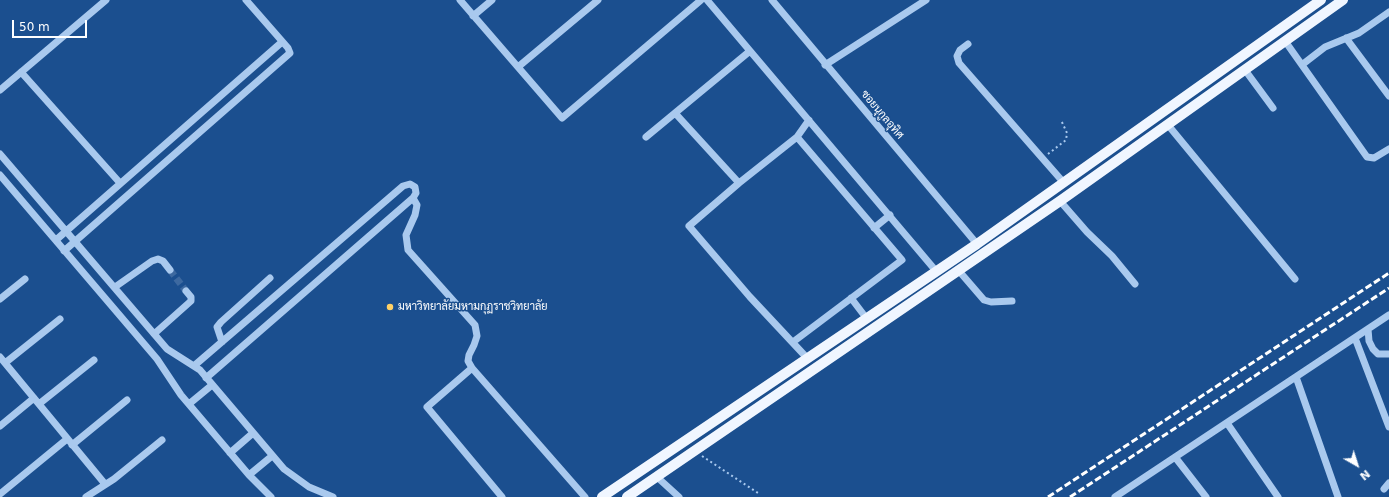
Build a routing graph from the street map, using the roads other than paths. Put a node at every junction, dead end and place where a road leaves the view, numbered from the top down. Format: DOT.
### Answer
graph roads {
  1 [pos="106,0"];
  2 [pos="246,0"];
  3 [pos="460,0"];
  4 [pos="492,0"];
  5 [pos="598,0"];
  6 [pos="701,0"];
  7 [pos="707,0"];
  8 [pos="774,0"];
  9 [pos="926,0"];
  10 [pos="1321,0"];
  11 [pos="1343,0"];
  12 [pos="1389,12"];
  13 [pos="473,16"];
  14 [pos="1272,35"];
  15 [pos="1346,38"];
  16 [pos="282,42"];
  17 [pos="1282,43"];
  18 [pos="968,44"];
  19 [pos="750,51"];
  20 [pos="1303,64"];
  21 [pos="826,65"];
  22 [pos="518,67"];
  23 [pos="1245,70"];
  24 [pos="21,72"];
  25 [pos="0,90"];
  26 [pos="1389,96"];
  27 [pos="1274,108"];
  28 [pos="675,113"];
  29 [pos="809,120"];
  30 [pos="1168,125"];
  31 [pos="646,137"];
  32 [pos="798,137"];
  33 [pos="1389,149"];
  34 [pos="0,154"];
  35 [pos="0,175"];
  36 [pos="120,183"];
  37 [pos="739,183"];
  38 [pos="1064,183"];
  39 [pos="413,198"];
  40 [pos="1060,201"];
  41 [pos="890,215"];
  42 [pos="874,228"];
  43 [pos="66,231"];
  44 [pos="56,240"];
  45 [pos="75,242"];
  46 [pos="977,244"];
  47 [pos="64,250"];
  48 [pos="170,270"];
  49 [pos="936,271"];
  50 [pos="959,271"];
  51 [pos="270,278"];
  52 [pos="25,279"];
  53 [pos="1295,279"];
  54 [pos="943,281"];
  55 [pos="1135,284"];
  56 [pos="115,287"];
  57 [pos="186,291"];
  58 [pos="851,298"];
  59 [pos="0,299"];
  60 [pos="1012,301"];
  61 [pos="1389,315"];
  62 [pos="60,319"];
  63 [pos="868,319"];
  64 [pos="1368,329"];
  65 [pos="154,334"];
  66 [pos="1355,338"];
  67 [pos="222,342"];
  68 [pos="793,342"];
  69 [pos="1389,354"];
  70 [pos="808,359"];
  71 [pos="2,360"];
  72 [pos="94,360"];
  73 [pos="195,366"];
  74 [pos="472,368"];
  75 [pos="206,378"];
  76 [pos="1296,378"];
  77 [pos="212,385"];
  78 [pos="34,398"];
  79 [pos="127,400"];
  80 [pos="39,404"];
  81 [pos="189,404"];
  82 [pos="1227,423"];
  83 [pos="0,426"];
  84 [pos="1389,427"];
  85 [pos="253,433"];
  86 [pos="67,438"];
  87 [pos="162,440"];
  88 [pos="72,445"];
  89 [pos="230,453"];
  90 [pos="272,456"];
  91 [pos="1175,457"];
  92 [pos="249,475"];
  93 [pos="657,477"];
  94 [pos="1389,482"];
  95 [pos="105,484"];
  96 [pos="1384,489"];
  97 [pos="0,494"];
  98 [pos="86,497"];
  99 [pos="271,497"];
  100 [pos="333,497"];
  101 [pos="502,497"];
  102 [pos="585,497"];
  103 [pos="602,497"];
  104 [pos="627,497"];
  105 [pos="679,497"];
  106 [pos="1117,497"];
  107 [pos="1206,497"];
  108 [pos="1278,497"];
  109 [pos="1338,497"];
  1 -- 24 [label="street"];
  2 -- 16 [label="street"];
  3 -- 13 [label="street"];
  4 -- 13 [label="street"];
  5 -- 22 [label="street"];
  6 -- 22 [label="street"];
  7 -- 19 [label="street"];
  8 -- 21 [label="street, ซอยนุกูลอุทิศ"];
  9 -- 21 [label="street"];
  10 -- 14 [label="main road"];
  11 -- 17 [label="main road"];
  12 -- 15 [label="street"];
  13 -- 22 [label="street"];
  14 -- 17 [label="main road"];
  14 -- 38 [label="main road"];
  15 -- 20 [label="street"];
  15 -- 26 [label="street"];
  16 -- 36 [label="street"];
  16 -- 45 [label="street"];
  17 -- 20 [label="street"];
  17 -- 23 [label="main road"];
  18 -- 38 [label="street"];
  19 -- 28 [label="street"];
  19 -- 29 [label="street"];
  20 -- 33 [label="street"];
  21 -- 46 [label="street, ซอยนุกูลอุทิศ"];
  23 -- 27 [label="street"];
  23 -- 30 [label="main road"];
  24 -- 25 [label="street"];
  24 -- 36 [label="street"];
  28 -- 31 [label="street"];
  28 -- 37 [label="street"];
  29 -- 32 [label="street"];
  29 -- 41 [label="street"];
  30 -- 40 [label="main road"];
  30 -- 53 [label="street"];
  32 -- 37 [label="street"];
  32 -- 42 [label="street"];
  34 -- 43 [label="street"];
  35 -- 44 [label="street"];
  36 -- 43 [label="street"];
  37 -- 68 [label="street"];
  38 -- 46 [label="main road"];
  39 -- 67 [label="street"];
  39 -- 74 [label="street"];
  39 -- 75 [label="street"];
  40 -- 50 [label="main road"];
  40 -- 55 [label="street"];
  41 -- 42 [label="street"];
  41 -- 49 [label="street"];
  42 -- 58 [label="street"];
  43 -- 44 [label="street"];
  43 -- 45 [label="street"];
  44 -- 47 [label="street"];
  45 -- 47 [label="street"];
  45 -- 56 [label="street"];
  46 -- 49 [label="main road"];
  47 -- 81 [label="street"];
  48 -- 56 [label="street"];
  49 -- 54 [label="main road"];
  49 -- 63 [label="main road"];
  50 -- 54 [label="main road"];
  50 -- 60 [label="street"];
  51 -- 67 [label="street"];
  52 -- 59 [label="street"];
  54 -- 93 [label="main road"];
  56 -- 65 [label="street"];
  57 -- 65 [label="street"];
  58 -- 63 [label="street"];
  58 -- 68 [label="street"];
  61 -- 64 [label="street"];
  62 -- 71 [label="street"];
  63 -- 70 [label="main road"];
  64 -- 66 [label="street"];
  64 -- 69 [label="street"];
  65 -- 73 [label="street"];
  66 -- 76 [label="street"];
  66 -- 84 [label="street"];
  67 -- 73 [label="street"];
  68 -- 70 [label="street"];
  70 -- 103 [label="main road"];
  71 -- 78 [label="street"];
  72 -- 80 [label="street"];
  73 -- 75 [label="street"];
  74 -- 101 [label="street"];
  74 -- 102 [label="street"];
  75 -- 77 [label="street"];
  76 -- 82 [label="street"];
  76 -- 109 [label="street"];
  77 -- 81 [label="street"];
  77 -- 85 [label="street"];
  78 -- 80 [label="street"];
  78 -- 83 [label="street"];
  79 -- 88 [label="street"];
  80 -- 86 [label="street"];
  81 -- 89 [label="street"];
  82 -- 91 [label="street"];
  82 -- 108 [label="street"];
  85 -- 89 [label="street"];
  85 -- 90 [label="street"];
  86 -- 88 [label="street"];
  86 -- 97 [label="street"];
  87 -- 95 [label="street"];
  88 -- 95 [label="street"];
  89 -- 92 [label="street"];
  90 -- 92 [label="street"];
  90 -- 100 [label="street"];
  91 -- 106 [label="street"];
  91 -- 107 [label="street"];
  92 -- 99 [label="street"];
  93 -- 104 [label="main road"];
  93 -- 105 [label="street"];
  94 -- 96 [label="street"];
  95 -- 98 [label="street"];
}
